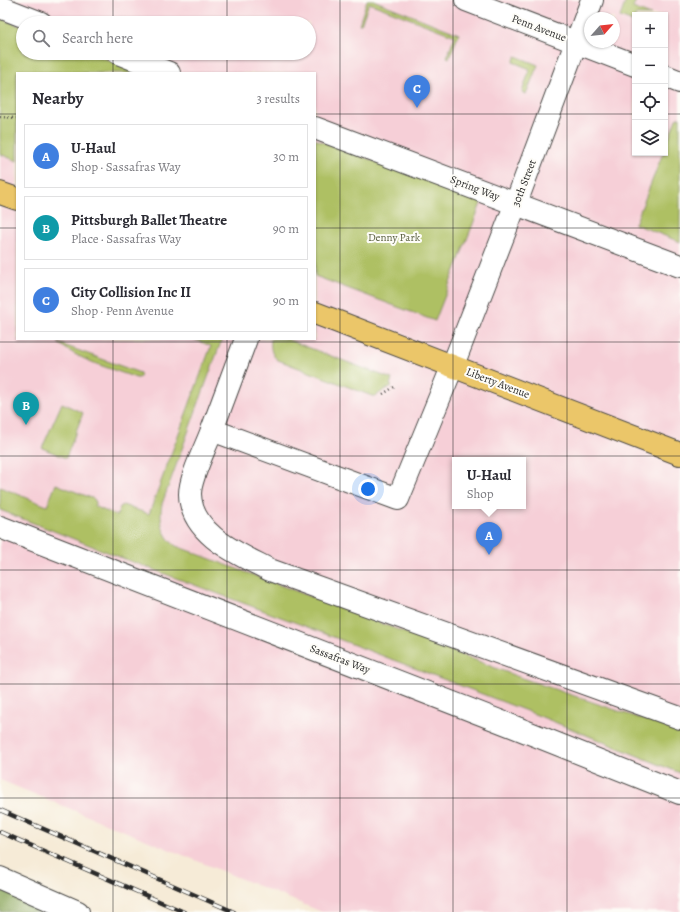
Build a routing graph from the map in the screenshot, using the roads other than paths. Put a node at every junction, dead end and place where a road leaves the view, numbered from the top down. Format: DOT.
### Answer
graph roads {
  1 [pos="466,0"];
  2 [pos="592,0"];
  3 [pos="0,7"];
  4 [pos="23,16"];
  5 [pos="576,42"];
  6 [pos="136,60"];
  7 [pos="632,64"];
  8 [pos="167,72"];
  9 [pos="668,77"];
  10 [pos="680,82"];
  11 [pos="316,128"];
  12 [pos="0,193"];
  13 [pos="16,199"];
  14 [pos="516,203"];
  15 [pos="680,266"];
  16 [pos="316,313"];
  17 [pos="246,340"];
  18 [pos="453,365"];
  19 [pos="212,430"];
  20 [pos="680,454"];
  21 [pos="0,527"];
  22 [pos="680,718"];
  23 [pos="680,793"];
  24 [pos="0,878"];
  25 [pos="78,912"];
  1 -- 5 [label="street, Penn Avenue"];
  2 -- 5 [label="street, 30th Street"];
  3 -- 4 [label="street"];
  5 -- 7 [label="street, Penn Avenue"];
  5 -- 14 [label="street, 30th Street"];
  6 -- 8 [label="street"];
  9 -- 10 [label="street"];
  11 -- 14 [label="street, Spring Way"];
  12 -- 13 [label="main road"];
  14 -- 15 [label="street, Spring Way"];
  14 -- 18 [label="street, 30th Street"];
  16 -- 18 [label="main road, Liberty Avenue"];
  17 -- 19 [label="street"];
  18 -- 19 [label="street, 30th Street"];
  18 -- 20 [label="main road, Liberty Avenue"];
  19 -- 22 [label="street"];
  21 -- 23 [label="street, Sassafras Way"];
  24 -- 25 [label="street"];
}
